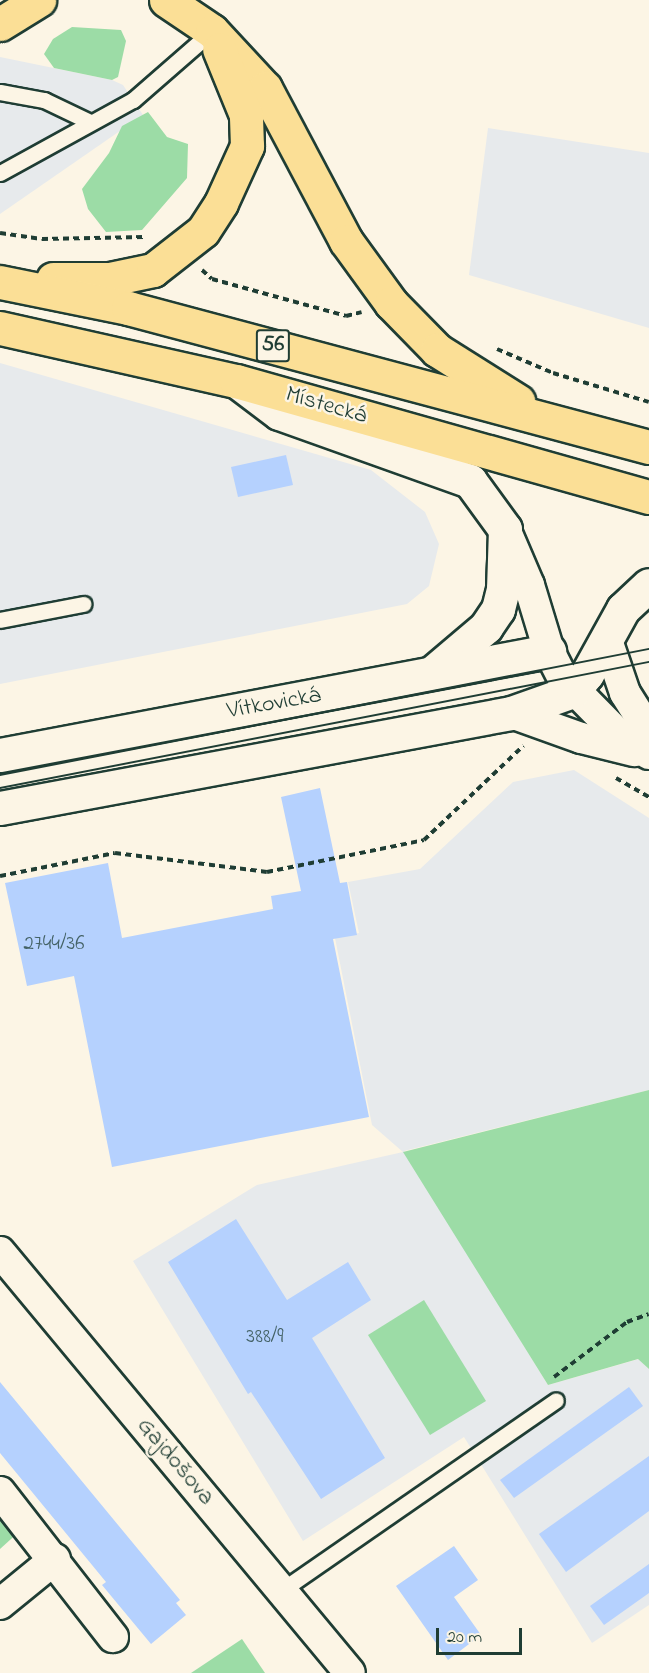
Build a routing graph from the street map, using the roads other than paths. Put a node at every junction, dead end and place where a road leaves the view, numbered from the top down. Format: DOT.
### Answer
graph roads {
  1 [pos="39,0"];
  2 [pos="166,0"];
  3 [pos="0,24"];
  4 [pos="212,31"];
  5 [pos="0,92"];
  6 [pos="90,122"];
  7 [pos="0,173"];
  8 [pos="0,280"];
  9 [pos="0,328"];
  10 [pos="236,381"];
  11 [pos="545,417"];
  12 [pos="649,447"];
  13 [pos="649,497"];
  14 [pos="505,529"];
  15 [pos="649,585"];
  16 [pos="83,604"];
  17 [pos="0,620"];
  18 [pos="607,640"];
  19 [pos="549,651"];
  20 [pos="429,676"];
  21 [pos="573,691"];
  22 [pos="511,713"];
  23 [pos="649,731"];
  24 [pos="649,754"];
  25 [pos="0,755"];
  26 [pos="0,808"];
  27 [pos="0,1252"];
  28 [pos="555,1400"];
  29 [pos="0,1492"];
  30 [pos="55,1559"];
  31 [pos="282,1590"];
  32 [pos="0,1604"];
  33 [pos="113,1636"];
  34 [pos="350,1673"];
  1 -- 3 [label="highway"];
  2 -- 4 [label="highway"];
  4 -- 6 [label="lane"];
  4 -- 8 [label="highway"];
  4 -- 11 [label="highway"];
  5 -- 6 [label="lane"];
  6 -- 7 [label="lane"];
  8 -- 11 [label="highway, Místecká / 56"];
  9 -- 10 [label="highway, Místecká / 56"];
  10 -- 13 [label="highway, Místecká / 56"];
  10 -- 14 [label="street"];
  11 -- 12 [label="highway, Místecká / 56"];
  14 -- 19 [label="street"];
  14 -- 20 [label="street"];
  15 -- 18 [label="street"];
  16 -- 17 [label="lane"];
  18 -- 21 [label="street"];
  18 -- 23 [label="street"];
  19 -- 20 [label="street, Vítkovická"];
  19 -- 21 [label="street"];
  20 -- 25 [label="street, Vítkovická"];
  21 -- 22 [label="street"];
  21 -- 24 [label="street"];
  22 -- 24 [label="street"];
  22 -- 26 [label="street"];
  27 -- 31 [label="street, Gajdošova"];
  28 -- 31 [label="lane"];
  29 -- 30 [label="street"];
  30 -- 32 [label="street"];
  30 -- 33 [label="street"];
  31 -- 34 [label="street, Gajdošova"];
}
